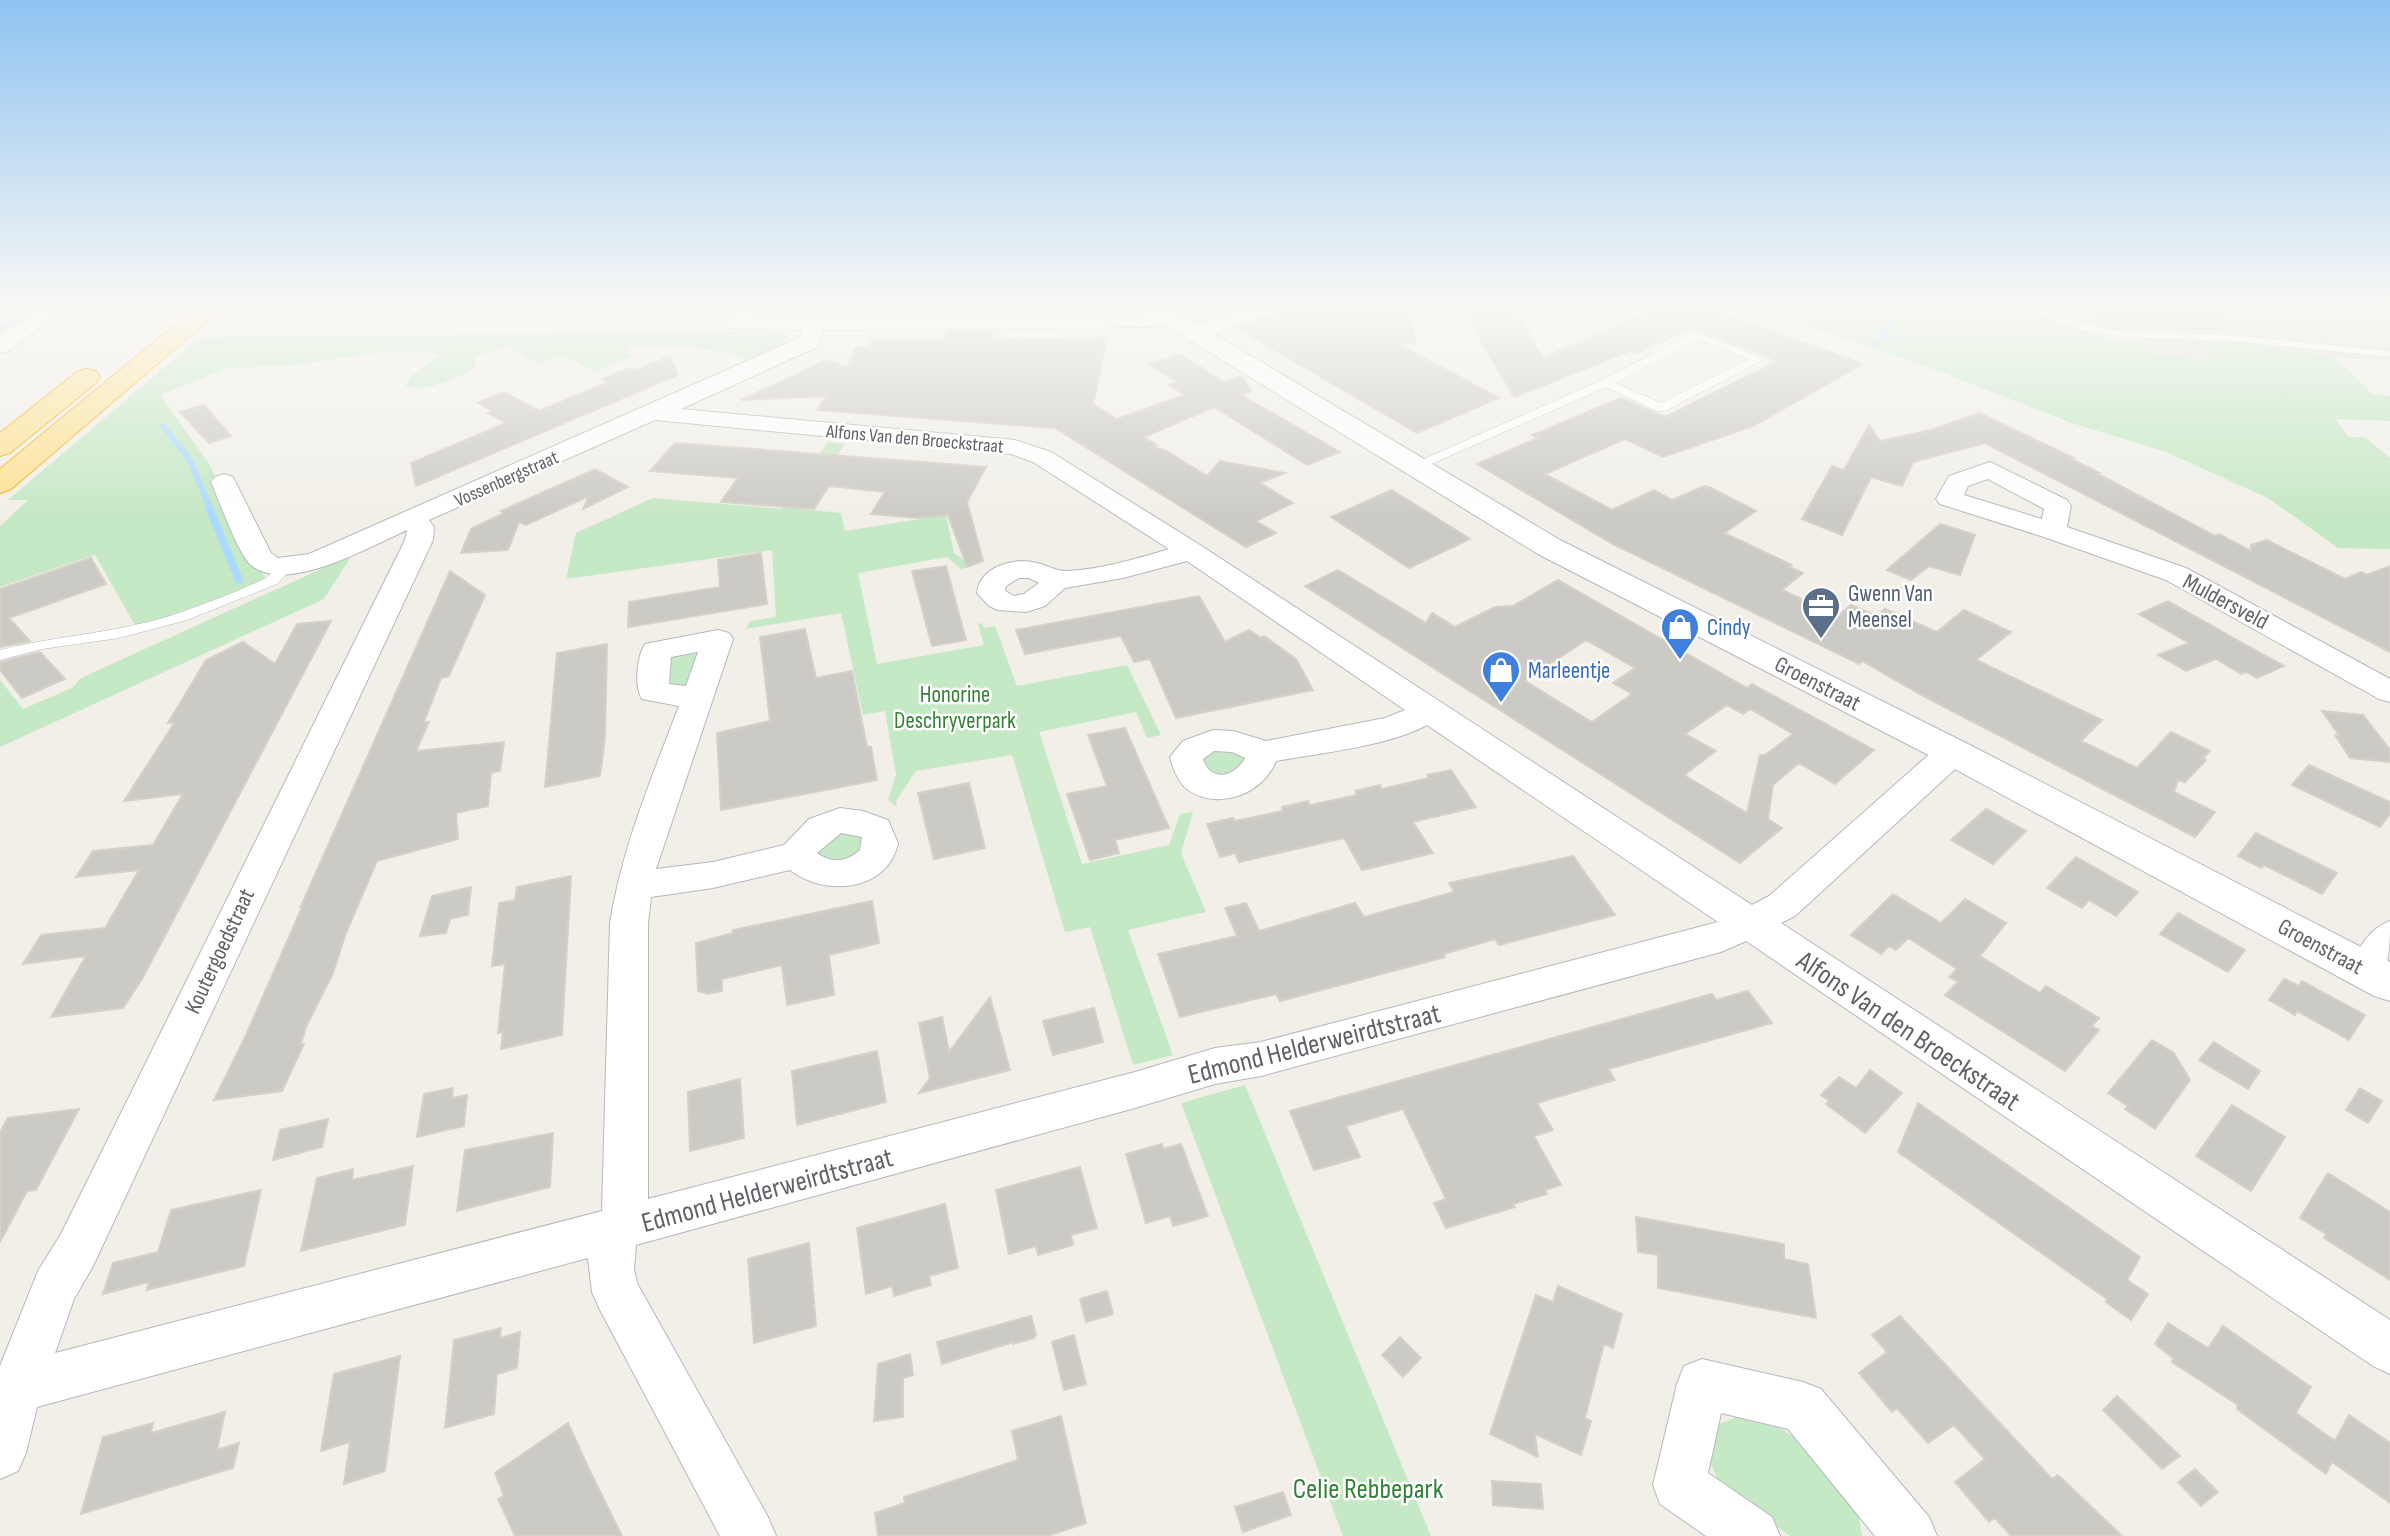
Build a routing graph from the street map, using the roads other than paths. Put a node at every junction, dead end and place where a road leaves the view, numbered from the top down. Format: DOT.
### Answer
graph roads {
  1 [pos="90,376"];
  2 [pos="129,376"];
  3 [pos="735,376"];
  4 [pos="1266,376"];
  5 [pos="1620,376"];
  6 [pos="1726,376"];
  7 [pos="1606,383"];
  8 [pos="653,413"];
  9 [pos="0,447"];
  10 [pos="1415,466"];
  11 [pos="224,482"];
  12 [pos="0,484"];
  13 [pos="414,519"];
  14 [pos="2053,531"];
  15 [pos="1190,551"];
  16 [pos="285,568"];
  17 [pos="1057,580"];
  18 [pos="0,655"];
  19 [pos="2390,692"];
  20 [pos="697,698"];
  21 [pos="1429,710"];
  22 [pos="1953,752"];
  23 [pos="1263,753"];
  24 [pos="796,855"];
  25 [pos="634,886"];
  26 [pos="1749,924"];
  27 [pos="2390,936"];
  28 [pos="2378,976"];
  29 [pos="620,1229"];
  30 [pos="2390,1349"];
  31 [pos="17,1387"];
  32 [pos="0,1453"];
  33 [pos="749,1536"];
  34 [pos="1753,1536"];
  35 [pos="1910,1536"];
  1 -- 9 [label="highway"];
  2 -- 12 [label="highway"];
  3 -- 8 [label="street, Vossenbergstraat"];
  4 -- 10 [label="street, Groenstraat"];
  5 -- 7 [label="lane"];
  6 -- 7 [label="lane"];
  7 -- 10 [label="lane"];
  8 -- 13 [label="street, Vossenbergstraat"];
  8 -- 15 [label="street, Alfons Van den Broeckstraat"];
  10 -- 22 [label="street, Groenstraat"];
  11 -- 16 [label="street"];
  13 -- 16 [label="street, Vossenbergstraat"];
  13 -- 31 [label="street, Koutergoedstraat"];
  14 -- 19 [label="street, Muldersveld"];
  15 -- 17 [label="street"];
  15 -- 21 [label="street, Alfons Van den Broeckstraat"];
  16 -- 18 [label="lane"];
  20 -- 25 [label="street, Edmond Helderweirdtstraat"];
  21 -- 23 [label="street"];
  21 -- 26 [label="street, Alfons Van den Broeckstraat"];
  22 -- 26 [label="street, Edmond Helderweirdtstraat"];
  22 -- 28 [label="street, Groenstraat"];
  24 -- 25 [label="street"];
  25 -- 29 [label="street, Edmond Helderweirdtstraat"];
  26 -- 29 [label="street, Edmond Helderweirdtstraat"];
  26 -- 30 [label="street, Alfons Van den Broeckstraat"];
  27 -- 28 [label="street"];
  29 -- 31 [label="street, Edmond Helderweirdtstraat"];
  29 -- 33 [label="street, Edmond Helderweirdtstraat"];
  31 -- 32 [label="street, Koutergoedstraat"];
  34 -- 35 [label="street"];
}
